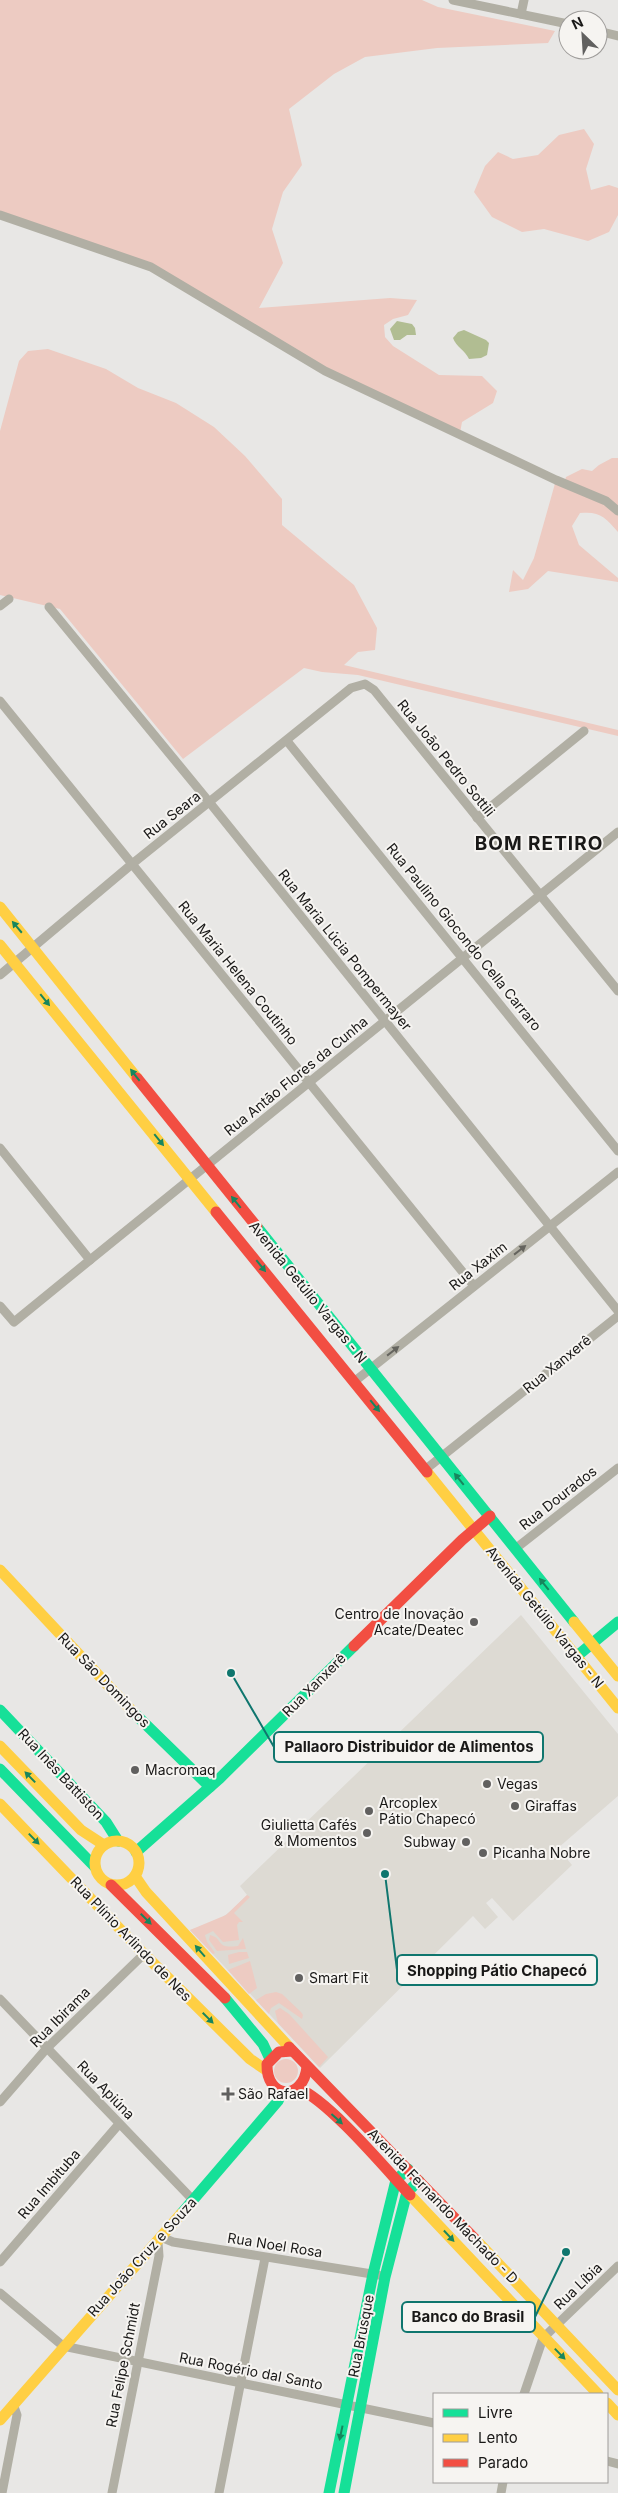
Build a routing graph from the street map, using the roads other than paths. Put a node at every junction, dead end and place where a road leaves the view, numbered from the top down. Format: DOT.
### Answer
graph roads {
  1 [pos="453,0"];
  2 [pos="524,0"];
  3 [pos="521,14"];
  4 [pos="558,22"];
  5 [pos="0,215"];
  6 [pos="618,511"];
  7 [pos="9,599"];
  8 [pos="0,606"];
  9 [pos="49,607"];
  10 [pos="365,684"];
  11 [pos="0,701"];
  12 [pos="584,731"];
  13 [pos="287,741"];
  14 [pos="210,803"];
  15 [pos="477,818"];
  16 [pos="618,832"];
  17 [pos="132,864"];
  18 [pos="538,895"];
  19 [pos="0,906"];
  20 [pos="0,945"];
  21 [pos="34,947"];
  22 [pos="463,958"];
  23 [pos="14,963"];
  24 [pos="0,975"];
  25 [pos="618,991"];
  26 [pos="384,1021"];
  27 [pos="309,1083"];
  28 [pos="0,1148"];
  29 [pos="618,1151"];
  30 [pos="207,1166"];
  31 [pos="618,1172"];
  32 [pos="191,1179"];
  33 [pos="550,1226"];
  34 [pos="90,1260"];
  35 [pos="474,1286"];
  36 [pos="0,1306"];
  37 [pos="618,1311"];
  38 [pos="618,1316"];
  39 [pos="370,1369"];
  40 [pos="355,1381"];
  41 [pos="441,1457"];
  42 [pos="618,1468"];
  43 [pos="426,1469"];
  44 [pos="490,1516"];
  45 [pos="474,1528"];
  46 [pos="515,1549"];
  47 [pos="0,1570"];
  48 [pos="539,1609"];
  49 [pos="575,1622"];
  50 [pos="618,1622"];
  51 [pos="592,1644"];
  52 [pos="576,1656"];
  53 [pos="618,1676"];
  54 [pos="618,1708"];
  55 [pos="0,1710"];
  56 [pos="0,1746"];
  57 [pos="0,1769"];
  58 [pos="210,1787"];
  59 [pos="0,1804"];
  60 [pos="118,1841"];
  61 [pos="104,1845"];
  62 [pos="136,1852"];
  63 [pos="94,1867"];
  64 [pos="135,1876"];
  65 [pos="111,1885"];
  66 [pos="144,1954"];
  67 [pos="0,1999"];
  68 [pos="47,2048"];
  69 [pos="292,2051"];
  70 [pos="268,2065"];
  71 [pos="308,2068"];
  72 [pos="299,2089"];
  73 [pos="282,2092"];
  74 [pos="0,2102"];
  75 [pos="119,2124"];
  76 [pos="408,2169"];
  77 [pos="396,2180"];
  78 [pos="419,2180"];
  79 [pos="407,2192"];
  80 [pos="193,2200"];
  81 [pos="160,2239"];
  82 [pos="388,2241"];
  83 [pos="486,2250"];
  84 [pos="265,2258"];
  85 [pos="0,2262"];
  86 [pos="473,2262"];
  87 [pos="618,2266"];
  88 [pos="373,2274"];
  89 [pos="385,2277"];
  90 [pos="0,2293"];
  91 [pos="557,2325"];
  92 [pos="543,2338"];
  93 [pos="63,2346"];
  94 [pos="138,2362"];
  95 [pos="241,2383"];
  96 [pos="618,2390"];
  97 [pos="524,2393"];
  98 [pos="597,2393"];
  99 [pos="13,2404"];
  100 [pos="347,2404"];
  101 [pos="608,2404"];
  102 [pos="360,2407"];
  103 [pos="618,2415"];
  104 [pos="0,2420"];
  105 [pos="433,2423"];
  106 [pos="2,2493"];
  107 [pos="112,2493"];
  108 [pos="219,2493"];
  109 [pos="329,2493"];
  110 [pos="344,2493"];
  1 -- 3 [label="street"];
  2 -- 3 [label="street"];
  3 -- 4 [label="street"];
  5 -- 6 [label="street"];
  7 -- 8 [label="street"];
  9 -- 14 [label="street, Rua Maria Lúcia Pompermayer"];
  10 -- 13 [label="street, Rua Seara"];
  10 -- 15 [label="street, Rua João Pedro Sottili"];
  11 -- 17 [label="street, Rua Maria Helena Coutinho"];
  12 -- 15 [label="street"];
  13 -- 14 [label="street, Rua Seara"];
  13 -- 22 [label="street, Rua Paulino Giocondo Cella Carraro"];
  14 -- 17 [label="street, Rua Seara"];
  14 -- 26 [label="street, Rua Maria Lúcia Pompermayer"];
  15 -- 18 [label="street, Rua João Pedro Sottili"];
  16 -- 18 [label="street, Rua Antão Flores da Cunha"];
  17 -- 21 [label="street, Rua Seara"];
  17 -- 27 [label="street, Rua Maria Helena Coutinho"];
  18 -- 22 [label="street, Rua Antão Flores da Cunha"];
  18 -- 25 [label="street, Rua João Pedro Sottili"];
  21 -- 19 [label="street, Avenida Getúlio Vargas - N, one-way"];
  20 -- 23 [label="street, Avenida Getúlio Vargas - N"];
  21 -- 23 [label="street, Rua Seara"];
  30 -- 21 [label="street, Avenida Getúlio Vargas - N, one-way"];
  22 -- 26 [label="street, Rua Antão Flores da Cunha"];
  22 -- 29 [label="street, Rua Paulino Giocondo Cella Carraro"];
  23 -- 24 [label="street, Rua Seara"];
  23 -- 32 [label="street, Avenida Getúlio Vargas - N, one-way"];
  26 -- 27 [label="street, Rua Antão Flores da Cunha"];
  26 -- 33 [label="street, Rua Maria Lúcia Pompermayer"];
  27 -- 30 [label="street, Rua Antão Flores da Cunha"];
  27 -- 35 [label="street, Rua Maria Helena Coutinho"];
  28 -- 34 [label="street"];
  30 -- 32 [label="street, Rua Antão Flores da Cunha"];
  39 -- 30 [label="street, Avenida Getúlio Vargas - N, one-way"];
  31 -- 33 [label="street, Rua Xaxim"];
  32 -- 34 [label="street, Rua Antão Flores da Cunha"];
  32 -- 40 [label="street, Avenida Getúlio Vargas - N, one-way"];
  35 -- 33 [label="street, Rua Xaxim, one-way"];
  33 -- 37 [label="street, Rua Maria Lúcia Pompermayer"];
  34 -- 36 [label="street, Rua Antão Flores da Cunha"];
  39 -- 35 [label="street, Rua Xaxim, one-way"];
  38 -- 41 [label="street, Rua Xanxerê"];
  39 -- 40 [label="street, Rua Xaxim"];
  39 -- 41 [label="street, Avenida Getúlio Vargas - N"];
  40 -- 43 [label="street, Avenida Getúlio Vargas - N, one-way"];
  41 -- 43 [label="street, Rua Xanxerê"];
  44 -- 41 [label="street, Avenida Getúlio Vargas - N, one-way"];
  42 -- 46 [label="street, Rua Dourados"];
  43 -- 45 [label="street, Avenida Getúlio Vargas - N"];
  44 -- 45 [label="street, Rua Xanxerê"];
  44 -- 46 [label="street, Avenida Getúlio Vargas - N"];
  45 -- 48 [label="street, Avenida Getúlio Vargas - N"];
  45 -- 58 [label="street, Rua Xanxerê"];
  49 -- 46 [label="street, Avenida Getúlio Vargas - N, one-way"];
  47 -- 58 [label="street, Rua São Domingos"];
  48 -- 49 [label="street"];
  48 -- 52 [label="street, Avenida Getúlio Vargas - N"];
  49 -- 51 [label="street, Avenida Getúlio Vargas - N"];
  50 -- 51 [label="street"];
  51 -- 52 [label="street"];
  51 -- 53 [label="street, Avenida Getúlio Vargas - N"];
  52 -- 54 [label="street, Avenida Getúlio Vargas - N"];
  55 -- 60 [label="street, Rua Inês Battiston"];
  61 -- 56 [label="street, one-way"];
  57 -- 63 [label="street"];
  58 -- 62 [label="street, Rua Xanxerê"];
  59 -- 66 [label="street, Rua Plínio Arlindo de Nes, one-way"];
  60 -- 61 [label="street"];
  60 -- 62 [label="street"];
  61 -- 63 [label="street"];
  62 -- 64 [label="street"];
  63 -- 65 [label="street"];
  64 -- 65 [label="street"];
  69 -- 64 [label="street, one-way"];
  65 -- 70 [label="street, one-way"];
  66 -- 68 [label="street, Rua Ibirama"];
  66 -- 70 [label="street, Rua Plínio Arlindo de Nes, one-way"];
  67 -- 68 [label="street, Rua Apiúna"];
  68 -- 74 [label="street, Rua Ibirama"];
  68 -- 75 [label="street, Rua Apiúna"];
  69 -- 70 [label="street"];
  69 -- 71 [label="street"];
  70 -- 73 [label="street"];
  71 -- 72 [label="street"];
  71 -- 76 [label="street, Avenida Fernando Machado - D"];
  72 -- 73 [label="street"];
  72 -- 77 [label="street, Avenida Fernando Machado - D, one-way"];
  73 -- 80 [label="street, Rua João Cruz e Souza"];
  75 -- 80 [label="street, Rua Apiúna"];
  75 -- 85 [label="street, Rua Imbituba"];
  76 -- 77 [label="street"];
  76 -- 78 [label="street, Avenida Fernando Machado - D"];
  77 -- 79 [label="street, Avenida Fernando Machado - D"];
  77 -- 82 [label="street, Rua Brusque"];
  78 -- 79 [label="street"];
  78 -- 83 [label="street, Avenida Fernando Machado - D"];
  79 -- 82 [label="street, Rua Brusque"];
  79 -- 86 [label="street, Avenida Fernando Machado - D, one-way"];
  80 -- 81 [label="street, Rua João Cruz e Souza"];
  81 -- 84 [label="street, Rua Noel Rosa"];
  81 -- 93 [label="street, Rua João Cruz e Souza"];
  81 -- 94 [label="street, Rua Felipe Schmidt"];
  82 -- 88 [label="street, Rua Brusque"];
  82 -- 89 [label="street, Rua Brusque"];
  83 -- 86 [label="street"];
  83 -- 91 [label="street, Avenida Fernando Machado - D"];
  84 -- 88 [label="street, Rua Noel Rosa"];
  84 -- 95 [label="street"];
  86 -- 92 [label="street, Avenida Fernando Machado - D"];
  87 -- 91 [label="street, Rua Líbia"];
  88 -- 89 [label="street, Rua Noel Rosa"];
  88 -- 100 [label="street, Rua Brusque"];
  89 -- 102 [label="street, Rua Brusque"];
  90 -- 93 [label="street"];
  91 -- 92 [label="street, Rua Líbia"];
  91 -- 96 [label="street, Avenida Fernando Machado - D"];
  92 -- 97 [label="street"];
  92 -- 98 [label="street, Avenida Fernando Machado - D, one-way"];
  93 -- 94 [label="street, Rua Rogério dal Santo"];
  93 -- 99 [label="street, Rua João Cruz e Souza"];
  94 -- 95 [label="street, Rua Rogério dal Santo"];
  94 -- 107 [label="street, Rua Felipe Schmidt"];
  95 -- 100 [label="street, Rua Rogério dal Santo"];
  95 -- 108 [label="street"];
  99 -- 104 [label="street, Rua João Cruz e Souza"];
  99 -- 106 [label="street"];
  100 -- 102 [label="street, Rua Rogério dal Santo"];
  100 -- 109 [label="street, Rua Brusque, one-way"];
  101 -- 103 [label="street"];
  102 -- 105 [label="street, Rua Rogério dal Santo"];
  102 -- 110 [label="street, Rua Brusque"];
}
